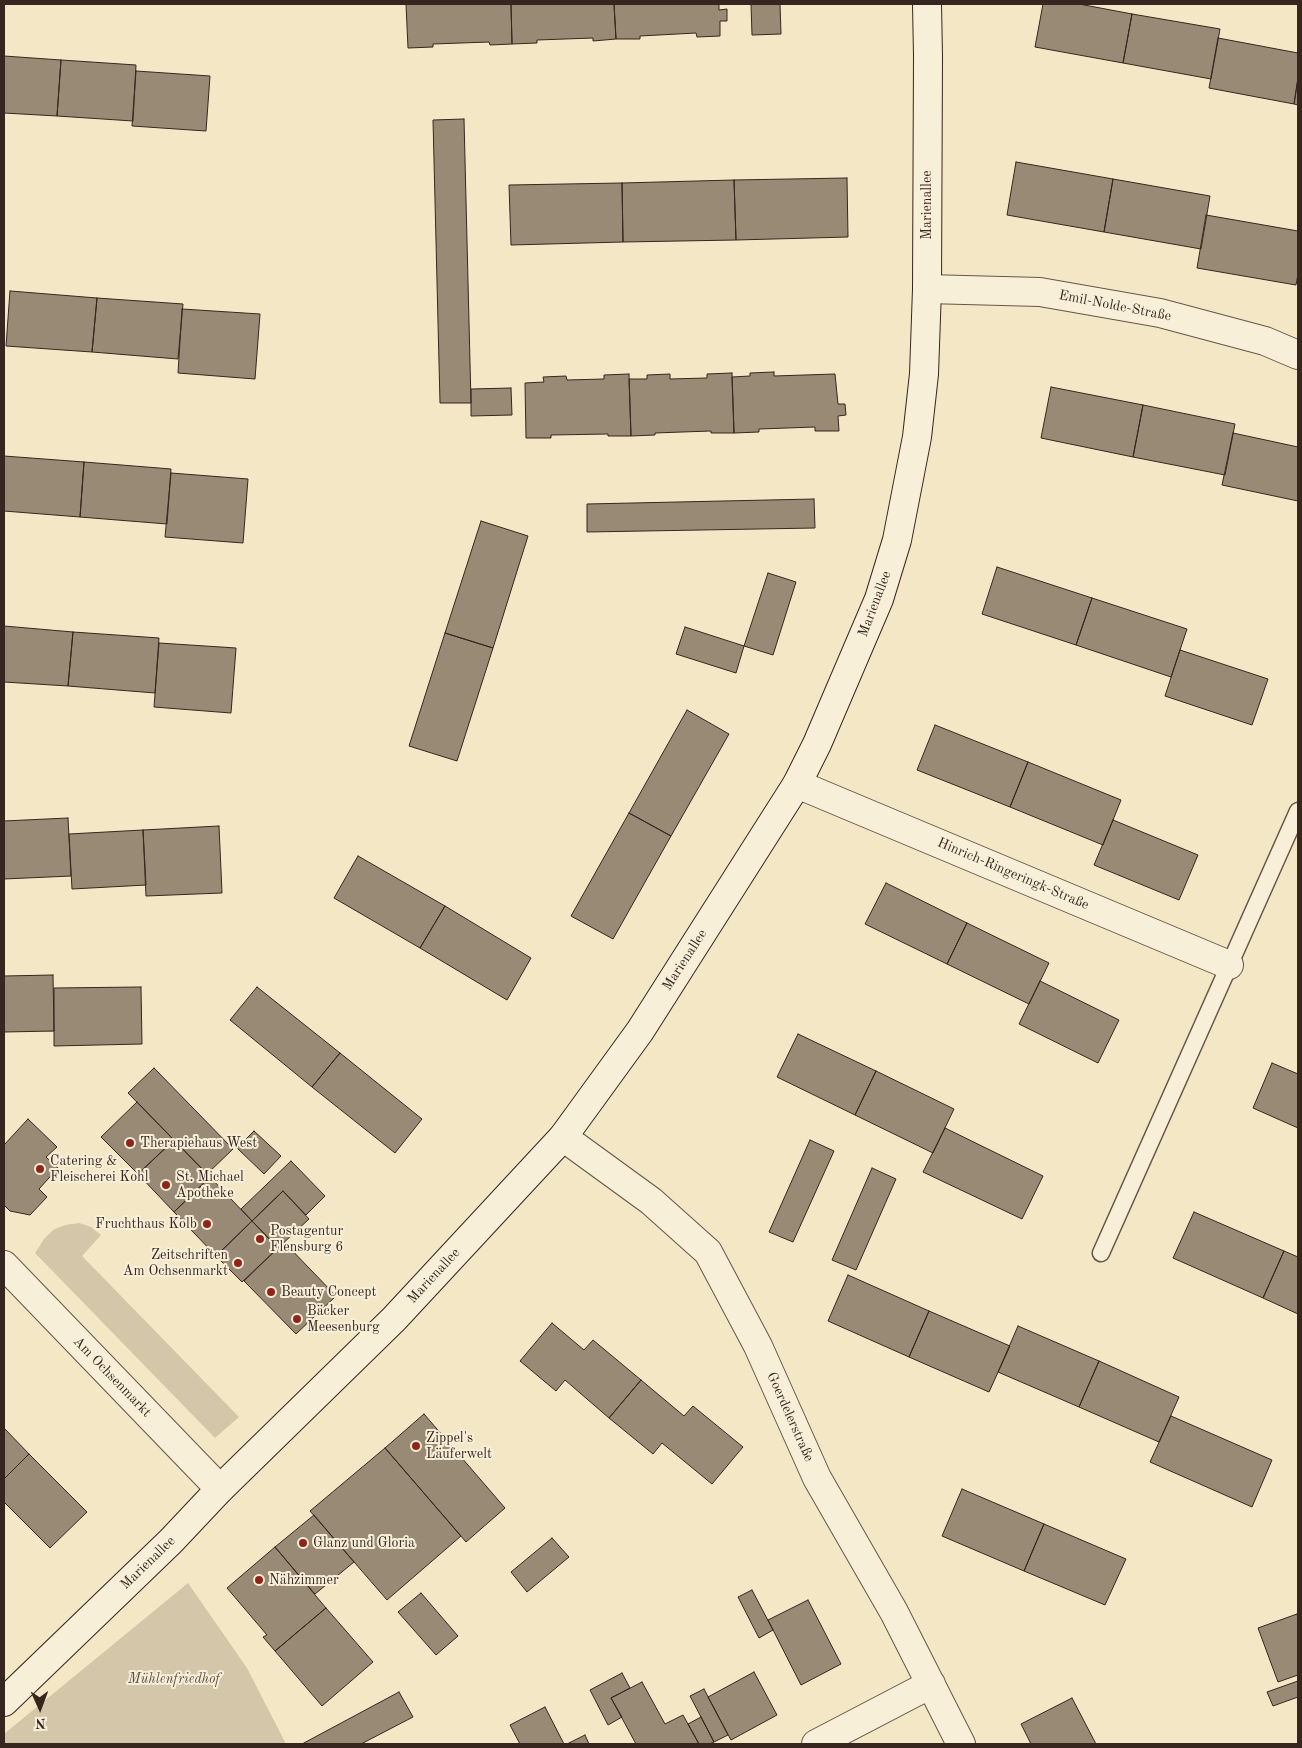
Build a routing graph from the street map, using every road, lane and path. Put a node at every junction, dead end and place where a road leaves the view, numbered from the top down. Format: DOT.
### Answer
graph roads {
  1 [pos="927,4"];
  2 [pos="927,290"];
  3 [pos="1298,355"];
  4 [pos="797,784"];
  5 [pos="1298,811"];
  6 [pos="1229,965"];
  7 [pos="563,1137"];
  8 [pos="1101,1253"];
  9 [pos="4,1265"];
  10 [pos="220,1489"];
  11 [pos="931,1684"];
  12 [pos="4,1702"];
  13 [pos="816,1744"];
  14 [pos="961,1744"];
  1 -- 2 [label="street, Marienallee"];
  2 -- 3 [label="street, Emil-Nolde-Straße"];
  2 -- 4 [label="street, Marienallee"];
  4 -- 6 [label="street, Hinrich-Ringeringk-Straße"];
  4 -- 7 [label="street, Marienallee"];
  5 -- 6 [label="lane"];
  6 -- 8 [label="lane"];
  7 -- 10 [label="street, Marienallee"];
  7 -- 11 [label="street, Goerdelerstraße"];
  9 -- 10 [label="street, Am Ochsenmarkt"];
  10 -- 12 [label="street, Marienallee"];
  11 -- 13 [label="street"];
  11 -- 14 [label="street, Goerdelerstraße"];
}
